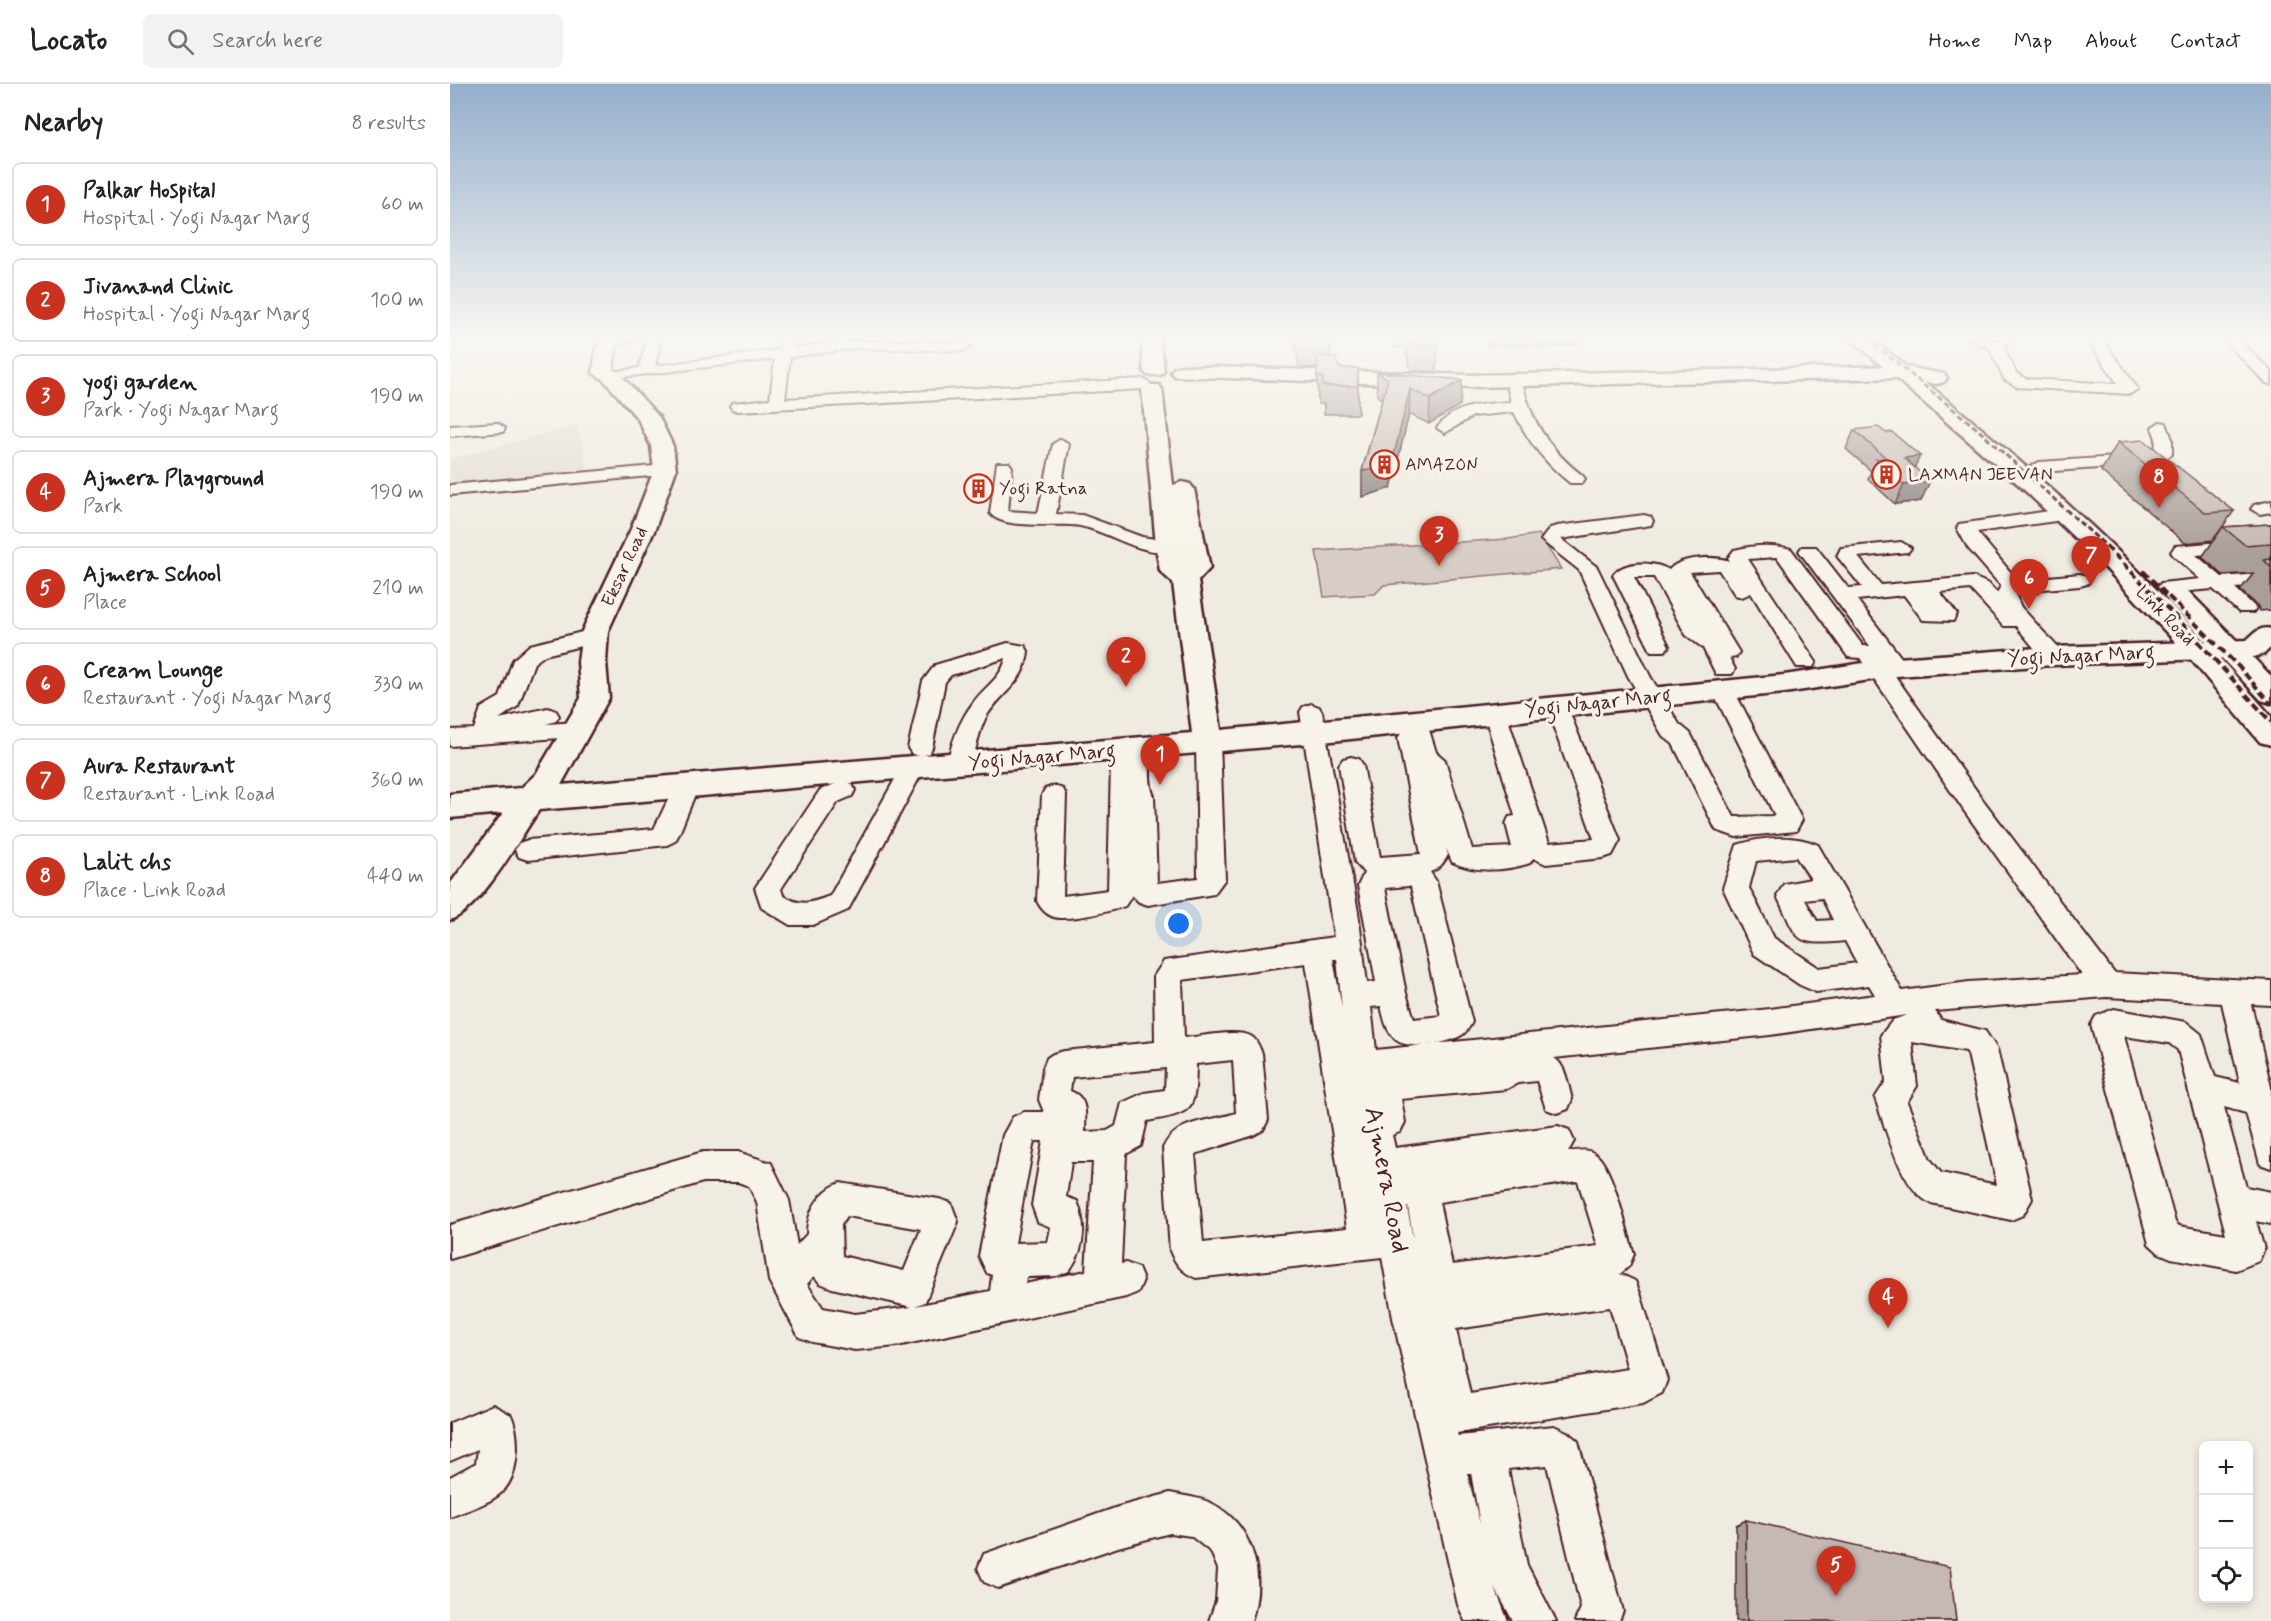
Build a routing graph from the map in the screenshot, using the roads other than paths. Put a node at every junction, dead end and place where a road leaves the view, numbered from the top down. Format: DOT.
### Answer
graph roads {
  1 [pos="642,411"];
  2 [pos="1164,411"];
  3 [pos="1469,411"];
  4 [pos="1526,411"];
  5 [pos="1951,411"];
  6 [pos="1962,411"];
  7 [pos="2160,427"];
  8 [pos="497,428"];
  9 [pos="1445,428"];
  10 [pos="450,431"];
  11 [pos="1061,444"];
  12 [pos="1166,448"];
  13 [pos="1003,467"];
  14 [pos="2039,467"];
  15 [pos="665,470"];
  16 [pos="1576,479"];
  17 [pos="450,490"];
  18 [pos="2063,515"];
  19 [pos="1046,518"];
  20 [pos="1644,521"];
  21 [pos="1168,546"];
  22 [pos="1901,548"];
  23 [pos="1809,551"];
  24 [pos="2271,554"];
  25 [pos="2271,579"];
  26 [pos="1185,580"];
  27 [pos="2080,580"];
  28 [pos="2217,583"];
  29 [pos="2011,586"];
  30 [pos="2168,587"];
  31 [pos="1870,593"];
  32 [pos="1842,595"];
  33 [pos="2246,608"];
  34 [pos="1646,621"];
  35 [pos="1614,624"];
  36 [pos="1764,627"];
  37 [pos="594,636"];
  38 [pos="2269,636"];
  39 [pos="2205,640"];
  40 [pos="1658,646"];
  41 [pos="2039,648"];
  42 [pos="1878,653"];
  43 [pos="1805,662"];
  44 [pos="1728,676"];
  45 [pos="1645,687"];
  46 [pos="2271,693"];
  47 [pos="1557,706"];
  48 [pos="1490,714"];
  49 [pos="548,716"];
  50 [pos="1312,722"];
  51 [pos="1411,722"];
  52 [pos="579,730"];
  53 [pos="1206,733"];
  54 [pos="2271,735"];
  55 [pos="450,738"];
  56 [pos="1064,745"];
  57 [pos="1130,750"];
  58 [pos="961,754"];
  59 [pos="916,758"];
  60 [pos="1351,765"];
  61 [pos="837,773"];
  62 [pos="702,779"];
  63 [pos="450,788"];
  64 [pos="538,791"];
  65 [pos="1054,795"];
  66 [pos="450,806"];
  67 [pos="1345,819"];
  68 [pos="528,850"];
  69 [pos="1829,887"];
  70 [pos="450,906"];
  71 [pos="1361,910"];
  72 [pos="1851,929"];
  73 [pos="1334,948"];
  74 [pos="1875,972"];
  75 [pos="2106,985"];
  76 [pos="2234,992"];
  77 [pos="1392,993"];
  78 [pos="2271,993"];
  79 [pos="1355,996"];
  80 [pos="1903,1002"];
  81 [pos="1932,1031"];
  82 [pos="1490,1063"];
  83 [pos="1363,1065"];
  84 [pos="1429,1070"];
  85 [pos="2202,1088"];
  86 [pos="1557,1099"];
  87 [pos="2267,1129"];
  88 [pos="1557,1141"];
  89 [pos="1110,1146"];
  90 [pos="1389,1174"];
  91 [pos="2233,1200"];
  92 [pos="1424,1205"];
  93 [pos="2271,1208"];
  94 [pos="1397,1239"];
  95 [pos="824,1241"];
  96 [pos="450,1242"];
  97 [pos="1365,1243"];
  98 [pos="1010,1261"];
  99 [pos="786,1281"];
  100 [pos="913,1290"];
  101 [pos="1006,1305"];
  102 [pos="1424,1305"];
  103 [pos="897,1328"];
  104 [pos="1445,1416"];
  105 [pos="450,1442"];
  106 [pos="1486,1452"];
  107 [pos="1443,1457"];
  108 [pos="450,1497"];
  109 [pos="998,1568"];
  110 [pos="1230,1621"];
  111 [pos="1487,1621"];
  112 [pos="1535,1621"];
  113 [pos="1596,1621"];
  1 -- 15 [label="street"];
  2 -- 12 [label="street"];
  3 -- 9 [label="street"];
  4 -- 16 [label="street"];
  5 -- 18 [label="street, Link Road"];
  6 -- 14 [label="street, Link Road"];
  7 -- 14 [label="street"];
  8 -- 10 [label="street"];
  11 -- 19 [label="street"];
  12 -- 21 [label="street"];
  12 -- 26 [label="street"];
  13 -- 19 [label="street"];
  14 -- 30 [label="street, Link Road"];
  15 -- 17 [label="street"];
  15 -- 37 [label="street, Eksar Road"];
  18 -- 29 [label="street"];
  18 -- 39 [label="street, Link Road"];
  19 -- 21 [label="street"];
  20 -- 35 [label="street"];
  21 -- 26 [label="street"];
  22 -- 31 [label="street"];
  23 -- 32 [label="street"];
  24 -- 28 [label="street"];
  25 -- 28 [label="street"];
  26 -- 53 [label="street"];
  27 -- 29 [label="street"];
  28 -- 30 [label="street"];
  28 -- 33 [label="street"];
  29 -- 41 [label="street"];
  30 -- 39 [label="street, Link Road"];
  31 -- 32 [label="street"];
  31 -- 41 [label="street"];
  31 -- 42 [label="street"];
  32 -- 42 [label="street"];
  34 -- 35 [label="street"];
  34 -- 40 [label="street"];
  34 -- 44 [label="street"];
  35 -- 45 [label="street"];
  36 -- 44 [label="street"];
  37 -- 49 [label="street"];
  37 -- 52 [label="street, Eksar Road"];
  38 -- 39 [label="street, Yogi Nagar Marg"];
  39 -- 41 [label="street, Yogi Nagar Marg"];
  39 -- 46 [label="street, Link Road"];
  39 -- 54 [label="street, Link Road"];
  41 -- 42 [label="street, Yogi Nagar Marg"];
  42 -- 43 [label="street, Yogi Nagar Marg"];
  42 -- 43 [label="street"];
  42 -- 44 [label="street, Yogi Nagar Marg"];
  42 -- 75 [label="street"];
  43 -- 44 [label="street, Yogi Nagar Marg"];
  44 -- 45 [label="street, Yogi Nagar Marg"];
  44 -- 45 [label="street"];
  45 -- 47 [label="street, Yogi Nagar Marg"];
  45 -- 50 [label="street, Yogi Nagar Marg"];
  47 -- 48 [label="street, Yogi Nagar Marg"];
  47 -- 48 [label="street"];
  48 -- 51 [label="street, Yogi Nagar Marg"];
  48 -- 51 [label="street"];
  50 -- 51 [label="street, Yogi Nagar Marg"];
  50 -- 53 [label="street, Yogi Nagar Marg"];
  50 -- 67 [label="street, Ajmera Road"];
  51 -- 67 [label="street"];
  52 -- 55 [label="street"];
  52 -- 64 [label="street, Eksar Road"];
  53 -- 56 [label="street, Yogi Nagar Marg"];
  53 -- 57 [label="street, Yogi Nagar Marg"];
  53 -- 57 [label="street"];
  56 -- 57 [label="street, Yogi Nagar Marg"];
  56 -- 58 [label="street, Yogi Nagar Marg"];
  57 -- 65 [label="street"];
  58 -- 59 [label="street, Yogi Nagar Marg"];
  58 -- 59 [label="street"];
  59 -- 61 [label="street, Yogi Nagar Marg"];
  59 -- 61 [label="street"];
  60 -- 67 [label="street"];
  61 -- 62 [label="street, Yogi Nagar Marg"];
  62 -- 64 [label="street, Yogi Nagar Marg"];
  62 -- 68 [label="street"];
  63 -- 64 [label="street"];
  64 -- 66 [label="street"];
  64 -- 70 [label="street, Eksar Road"];
  67 -- 71 [label="street, Ajmera Road"];
  69 -- 72 [label="street"];
  69 -- 72 [label="street"];
  69 -- 74 [label="street"];
  71 -- 73 [label="street, Ajmera Road"];
  71 -- 77 [label="street"];
  71 -- 77 [label="street"];
  72 -- 74 [label="street"];
  73 -- 79 [label="street, Ajmera Road"];
  73 -- 97 [label="street"];
  73 -- 97 [label="street"];
  74 -- 80 [label="street"];
  75 -- 76 [label="street"];
  75 -- 80 [label="street"];
  76 -- 78 [label="street"];
  76 -- 87 [label="street"];
  77 -- 79 [label="street"];
  79 -- 83 [label="street, Ajmera Road"];
  80 -- 81 [label="street"];
  80 -- 82 [label="street"];
  81 -- 81 [label="street"];
  82 -- 84 [label="street"];
  82 -- 86 [label="street"];
  83 -- 84 [label="street"];
  83 -- 90 [label="street, Ajmera Road"];
  84 -- 90 [label="street"];
  85 -- 87 [label="street"];
  85 -- 91 [label="street"];
  85 -- 91 [label="street"];
  88 -- 90 [label="street"];
  89 -- 89 [label="street"];
  89 -- 101 [label="street"];
  90 -- 94 [label="street, Ajmera Road"];
  90 -- 102 [label="street"];
  91 -- 93 [label="street"];
  92 -- 102 [label="street"];
  94 -- 97 [label="street"];
  94 -- 102 [label="street, Ajmera Road"];
  95 -- 99 [label="street"];
  95 -- 100 [label="street"];
  95 -- 100 [label="street"];
  96 -- 99 [label="street"];
  98 -- 101 [label="street"];
  99 -- 103 [label="street"];
  100 -- 103 [label="street"];
  101 -- 103 [label="street"];
  102 -- 104 [label="street"];
  102 -- 104 [label="street"];
  104 -- 107 [label="street"];
  105 -- 108 [label="street"];
  106 -- 107 [label="street"];
  106 -- 112 [label="street"];
  106 -- 113 [label="street"];
  107 -- 111 [label="street"];
  109 -- 110 [label="street"];
}
